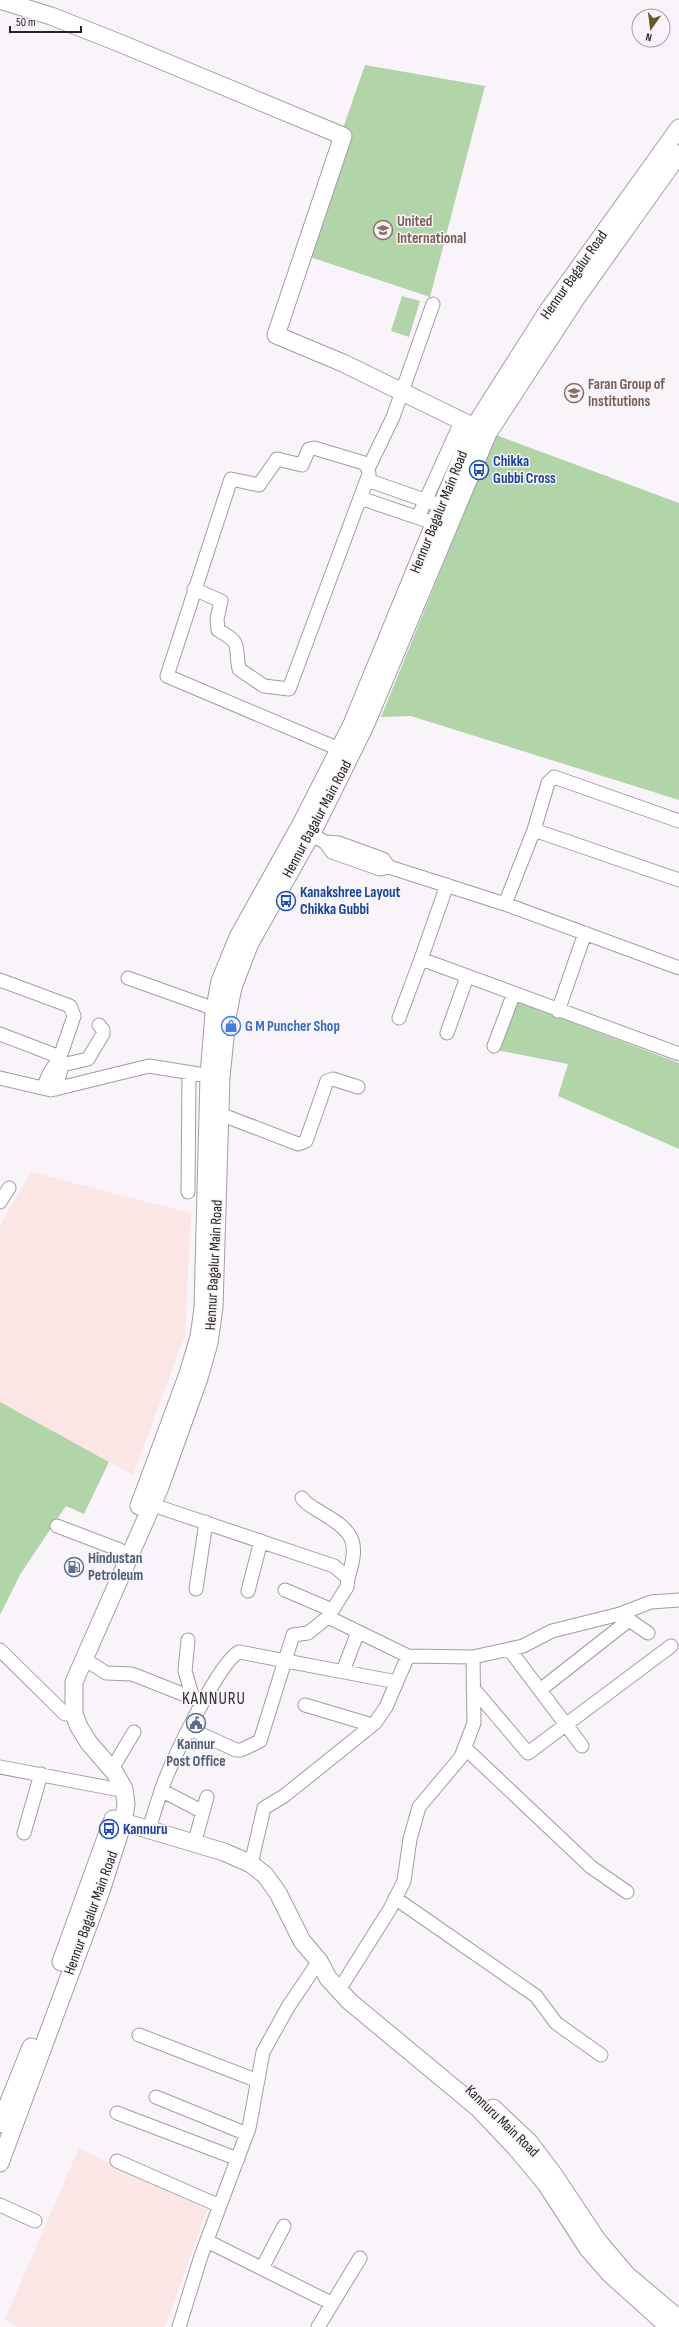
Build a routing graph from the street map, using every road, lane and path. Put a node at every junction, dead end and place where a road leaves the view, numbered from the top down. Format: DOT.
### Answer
graph roads {
  1 [pos="0,0"];
  2 [pos="679,128"];
  3 [pos="679,154"];
  4 [pos="433,304"];
  5 [pos="402,392"];
  6 [pos="474,427"];
  7 [pos="368,475"];
  8 [pos="360,498"];
  9 [pos="426,500"];
  10 [pos="441,507"];
  11 [pos="418,517"];
  12 [pos="434,524"];
  13 [pos="194,589"];
  14 [pos="339,749"];
  15 [pos="679,821"];
  16 [pos="534,830"];
  17 [pos="311,835"];
  18 [pos="679,880"];
  19 [pos="447,885"];
  20 [pos="505,904"];
  21 [pos="585,933"];
  22 [pos="421,959"];
  23 [pos="679,968"];
  24 [pos="467,976"];
  25 [pos="128,978"];
  26 [pos="0,980"];
  27 [pos="514,993"];
  28 [pos="215,1009"];
  29 [pos="558,1011"];
  30 [pos="399,1018"];
  31 [pos="99,1025"];
  32 [pos="447,1033"];
  33 [pos="0,1034"];
  34 [pos="494,1046"];
  35 [pos="679,1054"];
  36 [pos="61,1061"];
  37 [pos="189,1074"];
  38 [pos="215,1077"];
  39 [pos="0,1078"];
  40 [pos="358,1087"];
  41 [pos="50,1088"];
  42 [pos="220,1114"];
  43 [pos="9,1188"];
  44 [pos="188,1192"];
  45 [pos="0,1202"];
  46 [pos="302,1498"];
  47 [pos="147,1502"];
  48 [pos="206,1522"];
  49 [pos="57,1526"];
  50 [pos="261,1541"];
  51 [pos="120,1550"];
  52 [pos="114,1577"];
  53 [pos="348,1578"];
  54 [pos="196,1589"];
  55 [pos="285,1590"];
  56 [pos="248,1591"];
  57 [pos="679,1600"];
  58 [pos="330,1613"];
  59 [pos="624,1618"];
  60 [pos="358,1632"];
  61 [pos="648,1633"];
  62 [pos="188,1640"];
  63 [pos="671,1646"];
  64 [pos="509,1649"];
  65 [pos="0,1651"];
  66 [pos="408,1656"];
  67 [pos="473,1657"];
  68 [pos="83,1658"];
  69 [pos="285,1660"];
  70 [pos="343,1671"];
  71 [pos="397,1682"];
  72 [pos="474,1688"];
  73 [pos="540,1690"];
  74 [pos="198,1700"];
  75 [pos="305,1705"];
  76 [pos="70,1714"];
  77 [pos="372,1724"];
  78 [pos="566,1725"];
  79 [pos="190,1729"];
  80 [pos="134,1732"];
  81 [pos="582,1746"];
  82 [pos="465,1748"];
  83 [pos="112,1769"];
  84 [pos="1,1770"];
  85 [pos="41,1774"];
  86 [pos="115,1789"];
  87 [pos="162,1790"];
  88 [pos="207,1797"];
  89 [pos="203,1812"];
  90 [pos="118,1820"];
  91 [pos="148,1829"];
  92 [pos="24,1833"];
  93 [pos="195,1842"];
  94 [pos="251,1864"];
  95 [pos="628,1892"];
  96 [pos="396,1898"];
  97 [pos="319,1961"];
  98 [pos="344,1982"];
  99 [pos="139,2035"];
  100 [pos="601,2055"];
  101 [pos="258,2081"];
  102 [pos="156,2097"];
  103 [pos="117,2113"];
  104 [pos="0,2124"];
  105 [pos="247,2134"];
  106 [pos="238,2159"];
  107 [pos="117,2161"];
  108 [pos="0,2163"];
  109 [pos="0,2205"];
  110 [pos="220,2206"];
  111 [pos="35,2221"];
  112 [pos="284,2226"];
  113 [pos="206,2241"];
  114 [pos="360,2258"];
  115 [pos="262,2268"];
  116 [pos="331,2303"];
  117 [pos="670,2324"];
  118 [pos="179,2327"];
  119 [pos="318,2327"];
  1 -- 5 [label="main road"];
  2 -- 6 [label="main road, Hennur Bagalur Road"];
  3 -- 6 [label="main road, Hennur Bagalur Road"];
  4 -- 5 [label="street"];
  5 -- 6 [label="main road"];
  5 -- 7 [label="street"];
  6 -- 9 [label="street"];
  6 -- 10 [label="main road, Hennur Bagalur Main Road"];
  6 -- 17 [label="main road, Hennur Bagalur Main Road"];
  7 -- 8 [label="street"];
  7 -- 9 [label="street"];
  7 -- 13 [label="street"];
  8 -- 11 [label="street"];
  8 -- 13 [label="street"];
  9 -- 10 [label="street"];
  9 -- 11 [label="street"];
  10 -- 12 [label="main road, Hennur Bagalur Main Road"];
  11 -- 12 [label="street"];
  12 -- 14 [label="main road, Hennur Bagalur Main Road"];
  13 -- 14 [label="street"];
  14 -- 17 [label="main road, Hennur Bagalur Main Road"];
  15 -- 16 [label="street"];
  16 -- 18 [label="street"];
  16 -- 20 [label="street"];
  17 -- 19 [label="street"];
  17 -- 28 [label="main road, Hennur Bagalur Main Road"];
  17 -- 38 [label="main road, Hennur Bagalur Main Road"];
  19 -- 20 [label="street"];
  19 -- 22 [label="street"];
  20 -- 21 [label="street"];
  21 -- 23 [label="street"];
  21 -- 29 [label="street"];
  22 -- 24 [label="street"];
  22 -- 30 [label="street"];
  24 -- 27 [label="street"];
  24 -- 32 [label="street"];
  25 -- 28 [label="street"];
  26 -- 36 [label="street"];
  27 -- 29 [label="street"];
  27 -- 34 [label="street"];
  28 -- 38 [label="main road, Hennur Bagalur Main Road"];
  29 -- 35 [label="street"];
  31 -- 36 [label="street"];
  33 -- 36 [label="street"];
  36 -- 41 [label="street"];
  37 -- 38 [label="street"];
  37 -- 41 [label="street"];
  37 -- 44 [label="street"];
  38 -- 42 [label="main road, Hennur Bagalur Main Road"];
  38 -- 47 [label="main road, Hennur Bagalur Main Road"];
  39 -- 41 [label="street"];
  40 -- 42 [label="street"];
  42 -- 47 [label="main road, Hennur Bagalur Main Road"];
  43 -- 45 [label="street"];
  46 -- 53 [label="street"];
  47 -- 48 [label="street"];
  47 -- 51 [label="main road, Hennur Bagalur Main Road"];
  47 -- 52 [label="main road, Hennur Bagalur Main Road"];
  48 -- 50 [label="street"];
  48 -- 54 [label="street"];
  49 -- 51 [label="street"];
  50 -- 53 [label="street"];
  50 -- 56 [label="street"];
  51 -- 52 [label="main road, Hennur Bagalur Main Road"];
  52 -- 68 [label="main road, Hennur Bagalur Main Road"];
  52 -- 76 [label="main road, Hennur Bagalur Main Road"];
  53 -- 58 [label="street"];
  55 -- 58 [label="street"];
  57 -- 59 [label="street"];
  58 -- 60 [label="street"];
  58 -- 69 [label="street"];
  59 -- 61 [label="street"];
  59 -- 64 [label="street"];
  59 -- 73 [label="street"];
  60 -- 66 [label="street"];
  60 -- 70 [label="street"];
  62 -- 74 [label="street"];
  63 -- 78 [label="street"];
  64 -- 67 [label="street"];
  64 -- 73 [label="street"];
  65 -- 76 [label="street"];
  66 -- 67 [label="street"];
  66 -- 71 [label="street"];
  67 -- 72 [label="street"];
  68 -- 74 [label="street"];
  68 -- 76 [label="main road, Hennur Bagalur Main Road"];
  69 -- 70 [label="street"];
  69 -- 74 [label="street"];
  69 -- 79 [label="street"];
  70 -- 71 [label="street"];
  71 -- 77 [label="street"];
  72 -- 78 [label="street"];
  72 -- 82 [label="street"];
  73 -- 78 [label="street"];
  74 -- 79 [label="street"];
  75 -- 77 [label="street"];
  76 -- 83 [label="main road, Hennur Bagalur Main Road"];
  76 -- 86 [label="main road, Hennur Bagalur Main Road"];
  77 -- 94 [label="street"];
  78 -- 81 [label="street"];
  79 -- 87 [label="street"];
  80 -- 83 [label="street"];
  82 -- 95 [label="street"];
  82 -- 96 [label="street"];
  83 -- 90 [label="main road, Hennur Bagalur Main Road"];
  84 -- 85 [label="street"];
  85 -- 86 [label="street"];
  85 -- 92 [label="street"];
  86 -- 90 [label="main road, Hennur Bagalur Main Road"];
  87 -- 89 [label="street"];
  87 -- 91 [label="street"];
  88 -- 89 [label="street"];
  89 -- 93 [label="street"];
  90 -- 91 [label="main road"];
  90 -- 104 [label="main road, Hennur Bagalur Main Road"];
  90 -- 108 [label="main road, Hennur Bagalur Main Road"];
  91 -- 93 [label="main road"];
  93 -- 94 [label="main road"];
  94 -- 97 [label="main road"];
  96 -- 98 [label="street"];
  96 -- 100 [label="street"];
  97 -- 98 [label="main road, Kannuru Main Road"];
  97 -- 101 [label="street"];
  97 -- 117 [label="main road"];
  98 -- 117 [label="main road, Kannuru Main Road"];
  99 -- 101 [label="street"];
  101 -- 105 [label="street"];
  102 -- 105 [label="street"];
  103 -- 106 [label="street"];
  105 -- 106 [label="street"];
  106 -- 110 [label="street"];
  107 -- 110 [label="street"];
  109 -- 111 [label="street"];
  110 -- 113 [label="street"];
  112 -- 115 [label="street"];
  113 -- 115 [label="street"];
  113 -- 118 [label="street"];
  114 -- 116 [label="street"];
  115 -- 116 [label="street"];
  116 -- 119 [label="street"];
}
